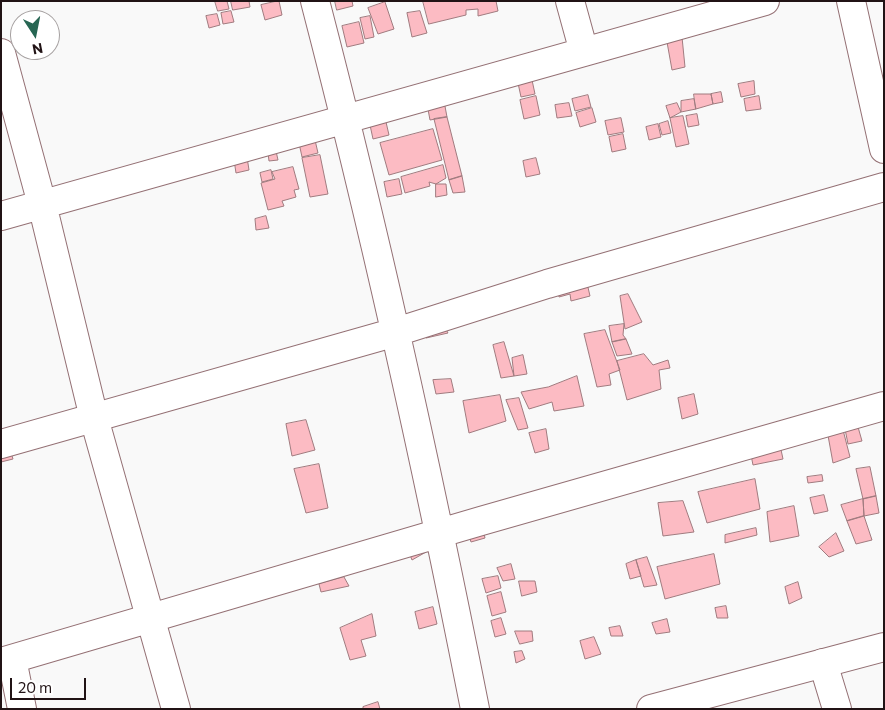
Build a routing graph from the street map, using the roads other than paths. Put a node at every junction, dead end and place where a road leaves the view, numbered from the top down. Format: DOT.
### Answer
graph roads {
  1 [pos="315,1"];
  2 [pos="570,1"];
  3 [pos="765,1"];
  4 [pos="851,1"];
  5 [pos="584,52"];
  6 [pos="1,53"];
  7 [pos="346,120"];
  8 [pos="884,149"];
  9 [pos="884,187"];
  10 [pos="42,204"];
  11 [pos="1,216"];
  12 [pos="396,332"];
  13 [pos="884,406"];
  14 [pos="94,418"];
  15 [pos="1,444"];
  16 [pos="440,532"];
  17 [pos="151,619"];
  18 [pos="884,647"];
  19 [pos="7,660"];
  20 [pos="823,663"];
  21 [pos="22,709"];
  22 [pos="176,709"];
  23 [pos="475,709"];
  24 [pos="651,709"];
  25 [pos="837,709"];
  1 -- 7 [label="street"];
  2 -- 5 [label="street"];
  3 -- 5 [label="street"];
  4 -- 8 [label="street"];
  5 -- 7 [label="street"];
  6 -- 10 [label="street"];
  7 -- 10 [label="street"];
  7 -- 12 [label="street"];
  9 -- 12 [label="street"];
  10 -- 11 [label="street"];
  10 -- 14 [label="street"];
  12 -- 14 [label="street"];
  12 -- 16 [label="street"];
  13 -- 16 [label="street"];
  14 -- 15 [label="street"];
  14 -- 17 [label="street"];
  16 -- 17 [label="street"];
  16 -- 23 [label="street"];
  17 -- 19 [label="street"];
  17 -- 22 [label="street"];
  18 -- 20 [label="street"];
  19 -- 21 [label="street"];
  20 -- 24 [label="street"];
  20 -- 25 [label="street"];
}
